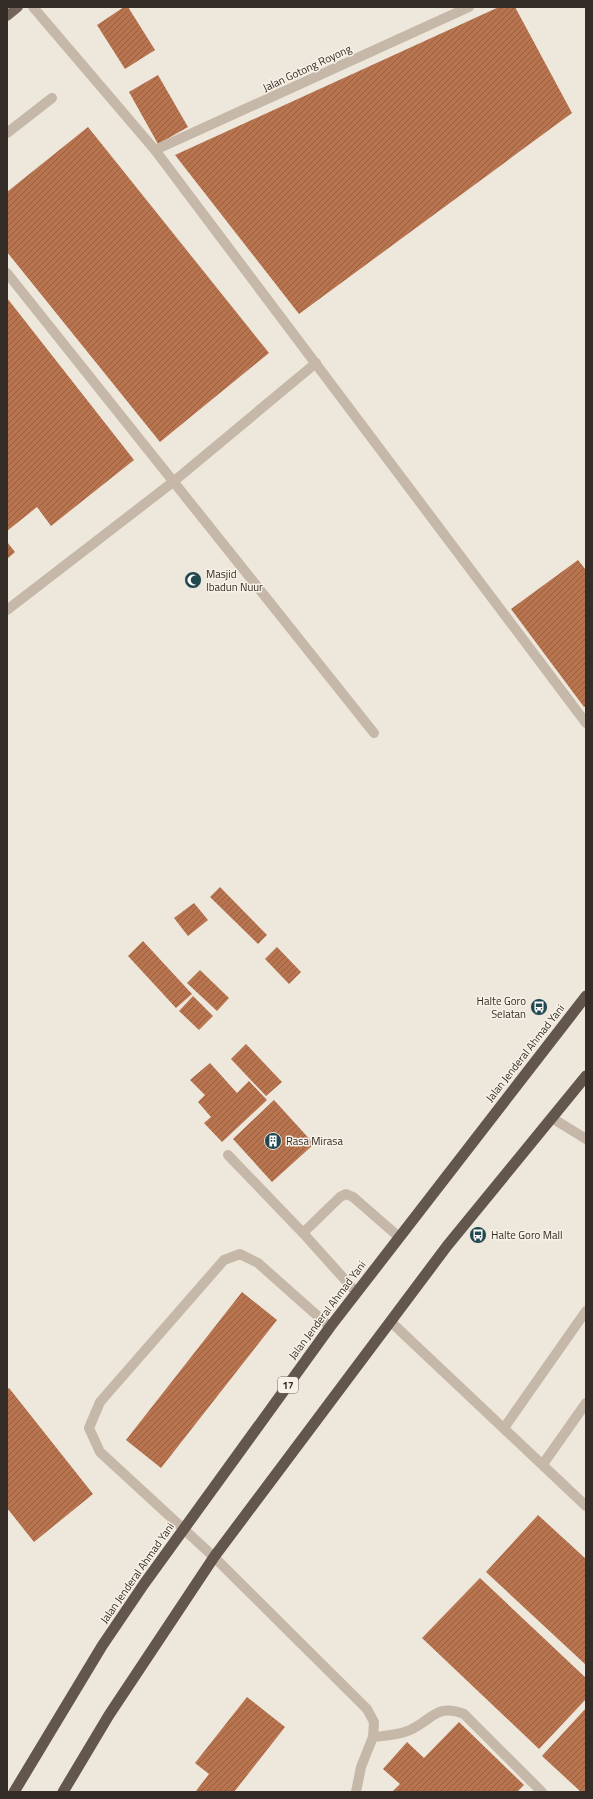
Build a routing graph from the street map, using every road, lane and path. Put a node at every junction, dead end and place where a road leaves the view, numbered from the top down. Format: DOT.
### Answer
graph roads {
  1 [pos="18,7"];
  2 [pos="33,7"];
  3 [pos="469,7"];
  4 [pos="7,16"];
  5 [pos="52,98"];
  6 [pos="7,133"];
  7 [pos="155,150"];
  8 [pos="7,273"];
  9 [pos="316,363"];
  10 [pos="173,482"];
  11 [pos="7,610"];
  12 [pos="586,723"];
  13 [pos="374,733"];
  14 [pos="586,996"];
  15 [pos="586,1076"];
  16 [pos="552,1118"];
  17 [pos="586,1139"];
  18 [pos="228,1156"];
  19 [pos="303,1234"];
  20 [pos="399,1237"];
  21 [pos="356,1292"];
  22 [pos="586,1311"];
  23 [pos="391,1322"];
  24 [pos="330,1327"];
  25 [pos="586,1403"];
  26 [pos="504,1428"];
  27 [pos="543,1464"];
  28 [pos="586,1506"];
  29 [pos="183,1530"];
  30 [pos="214,1557"];
  31 [pos="373,1737"];
  32 [pos="14,1792"];
  33 [pos="62,1792"];
  34 [pos="356,1792"];
  35 [pos="542,1792"];
  1 -- 4 [label="main road"];
  2 -- 7 [label="street"];
  3 -- 7 [label="street, Jalan Gotong Royong"];
  5 -- 6 [label="street"];
  7 -- 9 [label="street"];
  8 -- 10 [label="street"];
  9 -- 10 [label="street"];
  9 -- 12 [label="street"];
  10 -- 11 [label="street"];
  10 -- 13 [label="street"];
  14 -- 20 [label="highway, Jalan Jenderal Ahmad Yani / 17"];
  15 -- 16 [label="highway"];
  16 -- 17 [label="street"];
  16 -- 23 [label="highway"];
  18 -- 19 [label="street"];
  19 -- 20 [label="street"];
  19 -- 21 [label="street"];
  20 -- 21 [label="highway, Jalan Jenderal Ahmad Yani / 17"];
  21 -- 24 [label="highway, Jalan Jenderal Ahmad Yani / 17"];
  22 -- 26 [label="street"];
  23 -- 26 [label="street"];
  23 -- 30 [label="highway"];
  24 -- 29 [label="highway, Jalan Jenderal Ahmad Yani / 17"];
  24 -- 29 [label="street"];
  25 -- 27 [label="street"];
  26 -- 27 [label="street"];
  27 -- 28 [label="street"];
  29 -- 30 [label="street"];
  29 -- 32 [label="highway, Jalan Jenderal Ahmad Yani / 17"];
  30 -- 31 [label="street"];
  30 -- 33 [label="highway"];
  31 -- 34 [label="street"];
  31 -- 35 [label="street"];
}
